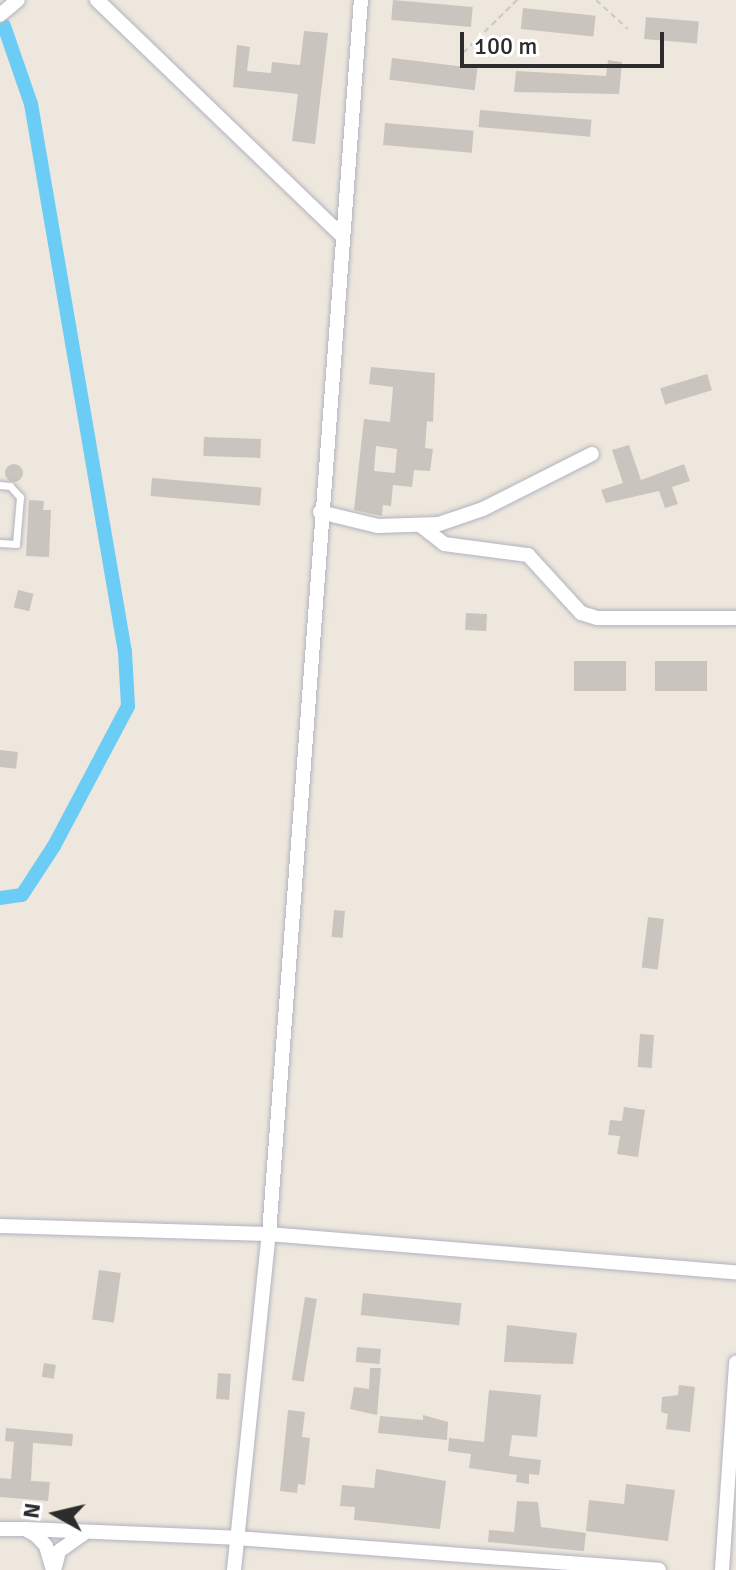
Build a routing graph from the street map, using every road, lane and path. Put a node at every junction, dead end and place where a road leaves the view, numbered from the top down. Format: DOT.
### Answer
graph roads {
  1 [pos="18,0"];
  2 [pos="97,0"];
  3 [pos="361,0"];
  4 [pos="517,0"];
  5 [pos="596,0"];
  6 [pos="0,15"];
  7 [pos="628,29"];
  8 [pos="463,53"];
  9 [pos="341,235"];
  10 [pos="592,454"];
  11 [pos="0,485"];
  12 [pos="320,512"];
  13 [pos="420,525"];
  14 [pos="0,543"];
  15 [pos="736,618"];
  16 [pos="0,1226"];
  17 [pos="269,1234"];
  18 [pos="736,1272"];
  19 [pos="736,1362"];
  20 [pos="0,1529"];
  21 [pos="25,1529"];
  22 [pos="87,1532"];
  23 [pos="236,1538"];
  24 [pos="54,1570"];
  25 [pos="234,1570"];
  26 [pos="659,1570"];
  27 [pos="722,1570"];
  1 -- 6 [label="street"];
  2 -- 9 [label="street"];
  3 -- 9 [label="street"];
  4 -- 8 [label="path"];
  5 -- 7 [label="path"];
  9 -- 12 [label="street"];
  10 -- 13 [label="street"];
  11 -- 14 [label="lane"];
  12 -- 13 [label="street"];
  12 -- 17 [label="street"];
  13 -- 15 [label="street"];
  16 -- 17 [label="street"];
  17 -- 18 [label="street"];
  17 -- 23 [label="street"];
  19 -- 27 [label="street"];
  20 -- 21 [label="street"];
  21 -- 22 [label="street"];
  21 -- 24 [label="street"];
  22 -- 23 [label="street"];
  22 -- 24 [label="street"];
  23 -- 25 [label="street"];
  23 -- 26 [label="street"];
}
